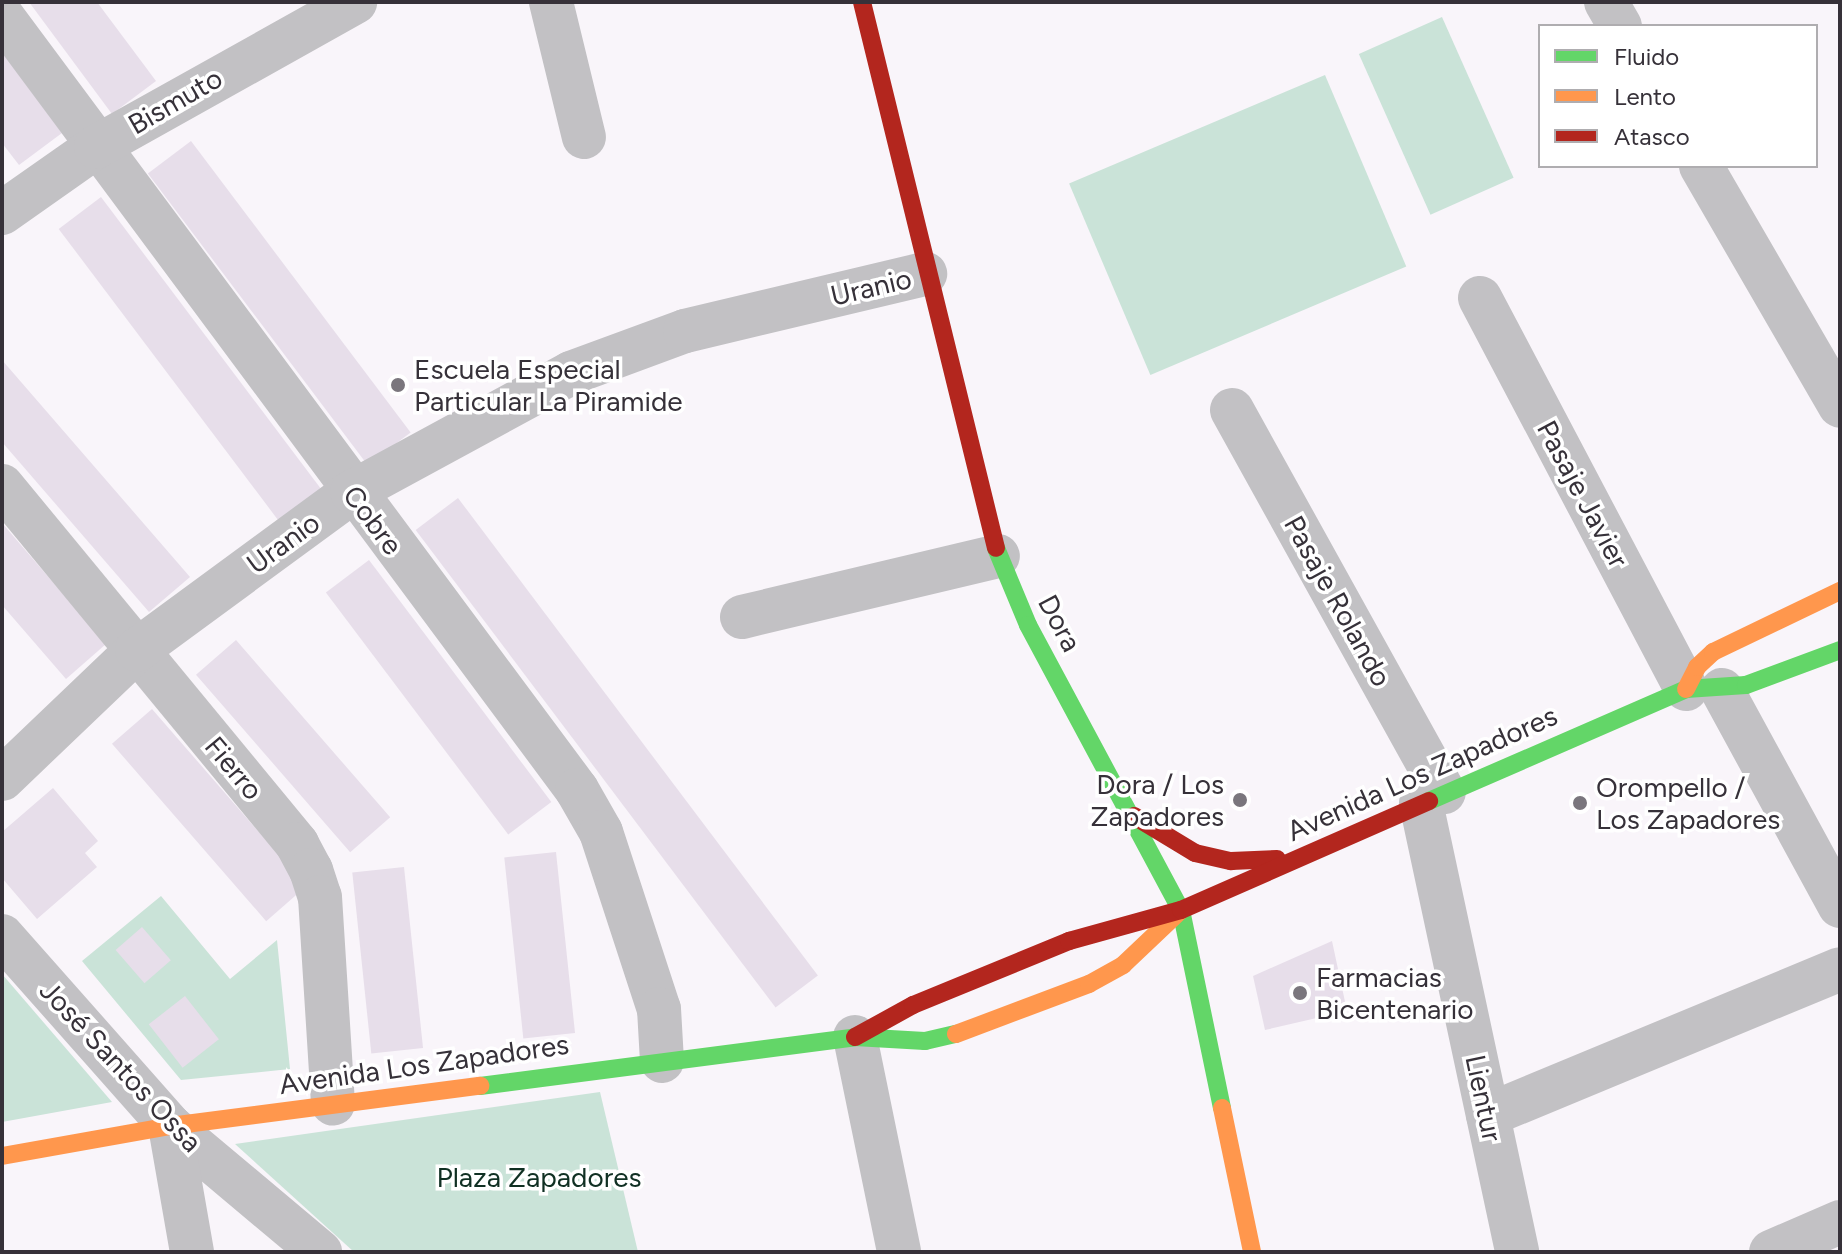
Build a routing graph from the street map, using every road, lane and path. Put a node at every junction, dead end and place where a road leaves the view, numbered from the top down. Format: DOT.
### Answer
graph roads {
  1 [pos="355,2"];
  2 [pos="551,2"];
  3 [pos="862,2"];
  4 [pos="1606,2"];
  5 [pos="2,16"];
  6 [pos="1619,24"];
  7 [pos="584,137"];
  8 [pos="96,147"];
  9 [pos="1702,168"];
  10 [pos="2,213"];
  11 [pos="925,274"];
  12 [pos="1480,298"];
  13 [pos="1840,406"];
  14 [pos="1232,410"];
  15 [pos="2,486"];
  16 [pos="352,492"];
  17 [pos="998,556"];
  18 [pos="1840,591"];
  19 [pos="742,617"];
  20 [pos="137,650"];
  21 [pos="1840,650"];
  22 [pos="1704,689"];
  23 [pos="2,779"];
  24 [pos="1432,797"];
  25 [pos="1132,814"];
  26 [pos="1305,854"];
  27 [pos="1840,906"];
  28 [pos="1181,910"];
  29 [pos="2,936"];
  30 [pos="1840,969"];
  31 [pos="855,1037"];
  32 [pos="662,1061"];
  33 [pos="333,1104"];
  34 [pos="1488,1115"];
  35 [pos="170,1126"];
  36 [pos="2,1156"];
  37 [pos="1840,1222"];
  38 [pos="192,1252"];
  39 [pos="320,1252"];
  40 [pos="899,1252"];
  41 [pos="1252,1252"];
  42 [pos="1517,1252"];
  43 [pos="1771,1252"];
  1 -- 8 [label="street, Bismuto"];
  2 -- 7 [label="street"];
  3 -- 11 [label="main road, Dora"];
  4 -- 6 [label="street"];
  5 -- 8 [label="street, Cobre"];
  8 -- 10 [label="street, Bismuto"];
  8 -- 16 [label="street, Cobre"];
  9 -- 13 [label="street"];
  11 -- 16 [label="street, Uranio"];
  11 -- 17 [label="main road, Dora"];
  12 -- 22 [label="street, Pasaje Javier"];
  14 -- 24 [label="street, Pasaje Rolando"];
  15 -- 20 [label="street, Fierro"];
  16 -- 20 [label="street, Uranio"];
  16 -- 32 [label="street, Cobre"];
  17 -- 19 [label="street"];
  17 -- 25 [label="main road, Dora"];
  18 -- 22 [label="main road"];
  20 -- 23 [label="street, Uranio"];
  20 -- 33 [label="street, Fierro"];
  21 -- 22 [label="main road, Avenida Los Zapadores"];
  22 -- 24 [label="main road, Avenida Los Zapadores"];
  22 -- 27 [label="street, Pasaje Javier"];
  24 -- 26 [label="main road, Avenida Los Zapadores"];
  24 -- 34 [label="street, Lientur"];
  25 -- 26 [label="main road"];
  25 -- 28 [label="main road, Dora"];
  26 -- 28 [label="main road, Avenida Los Zapadores"];
  28 -- 31 [label="main road, Avenida Los Zapadores"];
  28 -- 31 [label="main road, Avenida Los Zapadores"];
  28 -- 41 [label="main road, Dora"];
  29 -- 35 [label="street, José Santos Ossa"];
  30 -- 34 [label="street"];
  31 -- 32 [label="main road, Avenida Los Zapadores"];
  31 -- 40 [label="street"];
  32 -- 33 [label="main road, Avenida Los Zapadores"];
  33 -- 35 [label="main road, Avenida Los Zapadores"];
  34 -- 42 [label="street, Lientur"];
  35 -- 36 [label="main road, Avenida Los Zapadores"];
  35 -- 38 [label="street"];
  35 -- 39 [label="street, José Santos Ossa"];
  37 -- 43 [label="street"];
}
